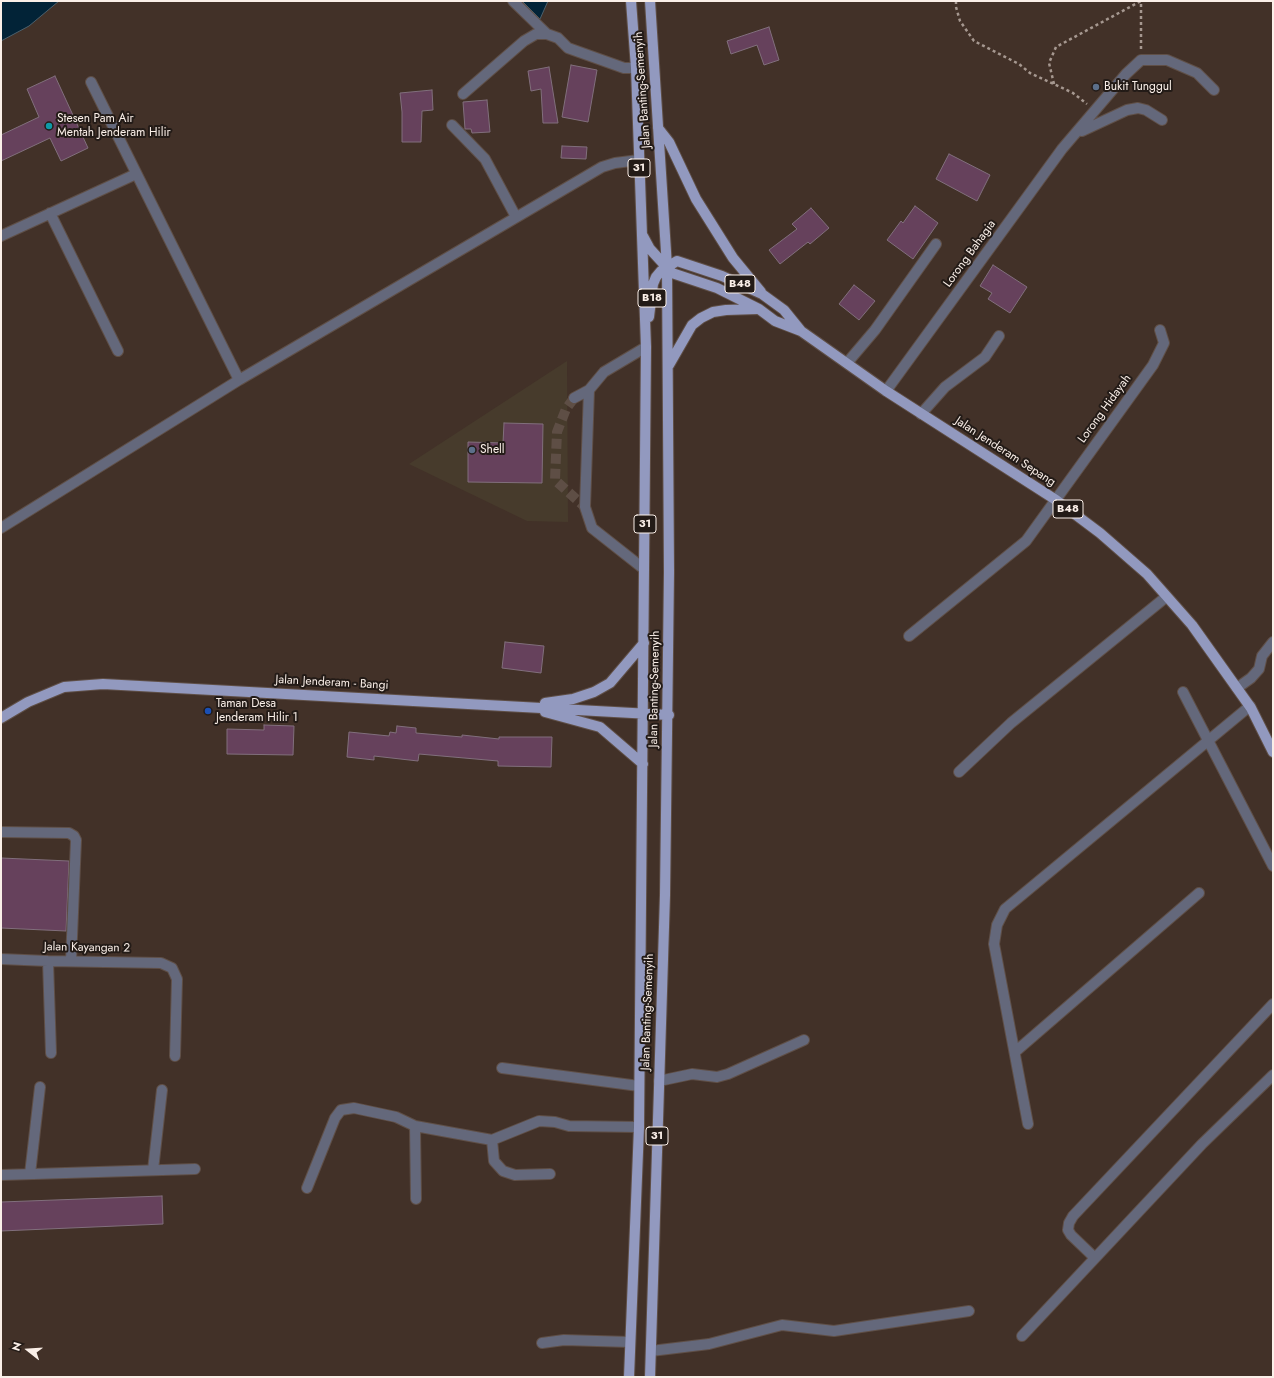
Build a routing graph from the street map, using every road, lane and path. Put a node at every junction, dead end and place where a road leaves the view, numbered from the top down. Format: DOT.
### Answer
graph roads {
  1 [pos="513,1"];
  2 [pos="631,1"];
  3 [pos="650,1"];
  4 [pos="956,1"];
  5 [pos="1141,1"];
  6 [pos="547,34"];
  7 [pos="1141,60"];
  8 [pos="636,68"];
  9 [pos="91,82"];
  10 [pos="1054,84"];
  11 [pos="1214,90"];
  12 [pos="463,94"];
  13 [pos="1095,111"];
  14 [pos="1162,120"];
  15 [pos="452,125"];
  16 [pos="658,128"];
  17 [pos="1076,134"];
  18 [pos="639,160"];
  19 [pos="136,174"];
  20 [pos="50,213"];
  21 [pos="516,217"];
  22 [pos="641,231"];
  23 [pos="1,236"];
  24 [pos="936,244"];
  25 [pos="667,267"];
  26 [pos="762,294"];
  27 [pos="759,309"];
  28 [pos="1160,330"];
  29 [pos="801,331"];
  30 [pos="646,335"];
  31 [pos="999,336"];
  32 [pos="646,347"];
  33 [pos="118,350"];
  34 [pos="847,363"];
  35 [pos="669,365"];
  36 [pos="239,380"];
  37 [pos="589,390"];
  38 [pos="886,391"];
  39 [pos="574,398"];
  40 [pos="921,414"];
  41 [pos="1056,500"];
  42 [pos="1,528"];
  43 [pos="644,569"];
  44 [pos="1166,596"];
  45 [pos="909,636"];
  46 [pos="1273,642"];
  47 [pos="644,643"];
  48 [pos="1237,688"];
  49 [pos="1183,692"];
  50 [pos="1250,706"];
  51 [pos="526,707"];
  52 [pos="644,714"];
  53 [pos="669,715"];
  54 [pos="1,718"];
  55 [pos="1208,741"];
  56 [pos="1273,752"];
  57 [pos="643,764"];
  58 [pos="959,772"];
  59 [pos="1,832"];
  60 [pos="1273,866"];
  61 [pos="1199,893"];
  62 [pos="1,959"];
  63 [pos="48,961"];
  64 [pos="72,961"];
  65 [pos="1273,1004"];
  66 [pos="804,1040"];
  67 [pos="1015,1052"];
  68 [pos="51,1053"];
  69 [pos="176,1056"];
  70 [pos="502,1068"];
  71 [pos="1273,1074"];
  72 [pos="659,1081"];
  73 [pos="639,1086"];
  74 [pos="40,1087"];
  75 [pos="162,1090"];
  76 [pos="1028,1124"];
  77 [pos="415,1126"];
  78 [pos="639,1127"];
  79 [pos="492,1140"];
  80 [pos="195,1169"];
  81 [pos="153,1170"];
  82 [pos="30,1174"];
  83 [pos="550,1174"];
  84 [pos="1,1175"];
  85 [pos="306,1188"];
  86 [pos="416,1199"];
  87 [pos="1095,1258"];
  88 [pos="969,1311"];
  89 [pos="1022,1336"];
  90 [pos="630,1342"];
  91 [pos="542,1343"];
  92 [pos="651,1351"];
  93 [pos="628,1377"];
  94 [pos="650,1377"];
  1 -- 6 [label="street"];
  2 -- 8 [label="main road, Jalan Banting-Semenyih / 31"];
  3 -- 16 [label="main road, Jalan Banting-Semenyih / 31"];
  4 -- 10 [label="path"];
  5 -- 7 [label="path"];
  5 -- 10 [label="path"];
  6 -- 8 [label="street"];
  6 -- 12 [label="street"];
  7 -- 11 [label="street"];
  7 -- 13 [label="street, Lorong Bahagia"];
  8 -- 18 [label="main road, Jalan Banting-Semenyih / 31"];
  9 -- 19 [label="street"];
  10 -- 13 [label="path"];
  13 -- 17 [label="street, Lorong Bahagia"];
  14 -- 17 [label="street"];
  15 -- 21 [label="street"];
  16 -- 25 [label="main road, Jalan Banting-Semenyih / 31"];
  16 -- 26 [label="main road"];
  17 -- 38 [label="street, Lorong Bahagia"];
  18 -- 21 [label="street"];
  18 -- 22 [label="main road, Jalan Banting-Semenyih / 31"];
  19 -- 20 [label="street"];
  19 -- 36 [label="street"];
  20 -- 23 [label="street"];
  20 -- 33 [label="street"];
  21 -- 36 [label="street"];
  22 -- 25 [label="main road"];
  22 -- 30 [label="main road, Jalan Banting-Semenyih / 31"];
  24 -- 34 [label="street"];
  25 -- 26 [label="main road, B48"];
  25 -- 27 [label="main road, B48"];
  25 -- 30 [label="main road, B18"];
  25 -- 35 [label="main road, Jalan Banting-Semenyih / 31"];
  26 -- 29 [label="main road, B48"];
  27 -- 29 [label="main road, B48"];
  27 -- 35 [label="main road"];
  28 -- 41 [label="street, Lorong Hidayah"];
  29 -- 34 [label="main road, Jalan Jenderam Sepang / B48"];
  30 -- 32 [label="main road, Jalan Banting-Semenyih / 31"];
  31 -- 40 [label="street"];
  32 -- 37 [label="street"];
  32 -- 43 [label="main road, Jalan Banting-Semenyih / 31"];
  34 -- 38 [label="main road, Jalan Jenderam Sepang / B48"];
  35 -- 53 [label="main road, Jalan Banting-Semenyih / 31"];
  36 -- 42 [label="street"];
  37 -- 39 [label="street"];
  37 -- 43 [label="street"];
  38 -- 40 [label="main road, Jalan Jenderam Sepang / B48"];
  40 -- 41 [label="main road, Jalan Jenderam Sepang / B48"];
  41 -- 44 [label="main road, Jalan Jenderam Sepang / B48"];
  41 -- 45 [label="street, Lorong Hidayah"];
  43 -- 47 [label="main road, Jalan Banting-Semenyih / 31"];
  44 -- 48 [label="main road, Jalan Jenderam Sepang / B48"];
  44 -- 58 [label="street"];
  46 -- 48 [label="street"];
  47 -- 51 [label="main road"];
  47 -- 52 [label="main road, Jalan Banting-Semenyih / 31"];
  48 -- 50 [label="main road, Jalan Jenderam Sepang / B48"];
  49 -- 55 [label="street"];
  50 -- 55 [label="street"];
  50 -- 56 [label="main road, Jalan Jenderam Sepang / B48"];
  51 -- 52 [label="main road, Jalan Jenderam - Bangi"];
  51 -- 54 [label="main road, Jalan Jenderam - Bangi"];
  51 -- 57 [label="main road"];
  52 -- 53 [label="main road, Jalan Jenderam - Bangi"];
  52 -- 57 [label="main road, Jalan Banting-Semenyih / 31"];
  53 -- 72 [label="main road, Jalan Banting-Semenyih / 31"];
  55 -- 60 [label="street"];
  55 -- 67 [label="street"];
  57 -- 73 [label="main road, Jalan Banting-Semenyih / 31"];
  59 -- 64 [label="street"];
  61 -- 67 [label="street"];
  62 -- 63 [label="street, Jalan Kayangan 2"];
  63 -- 64 [label="street, Jalan Kayangan 2"];
  63 -- 68 [label="street"];
  64 -- 69 [label="street, Jalan Kayangan 2"];
  65 -- 87 [label="street"];
  66 -- 72 [label="street"];
  67 -- 76 [label="street"];
  70 -- 73 [label="street"];
  71 -- 87 [label="street"];
  72 -- 92 [label="main road, Jalan Banting-Semenyih / 31"];
  73 -- 78 [label="main road, Jalan Banting-Semenyih / 31"];
  74 -- 82 [label="street"];
  75 -- 81 [label="street"];
  77 -- 79 [label="street"];
  77 -- 85 [label="street"];
  77 -- 86 [label="street"];
  78 -- 79 [label="street"];
  78 -- 90 [label="main road, Jalan Banting-Semenyih / 31"];
  79 -- 83 [label="street"];
  80 -- 81 [label="street"];
  81 -- 82 [label="street"];
  82 -- 84 [label="street"];
  87 -- 89 [label="street"];
  88 -- 92 [label="street"];
  90 -- 91 [label="street"];
  90 -- 93 [label="main road, Jalan Banting-Semenyih / 31"];
  92 -- 94 [label="main road, Jalan Banting-Semenyih / 31"];
}
